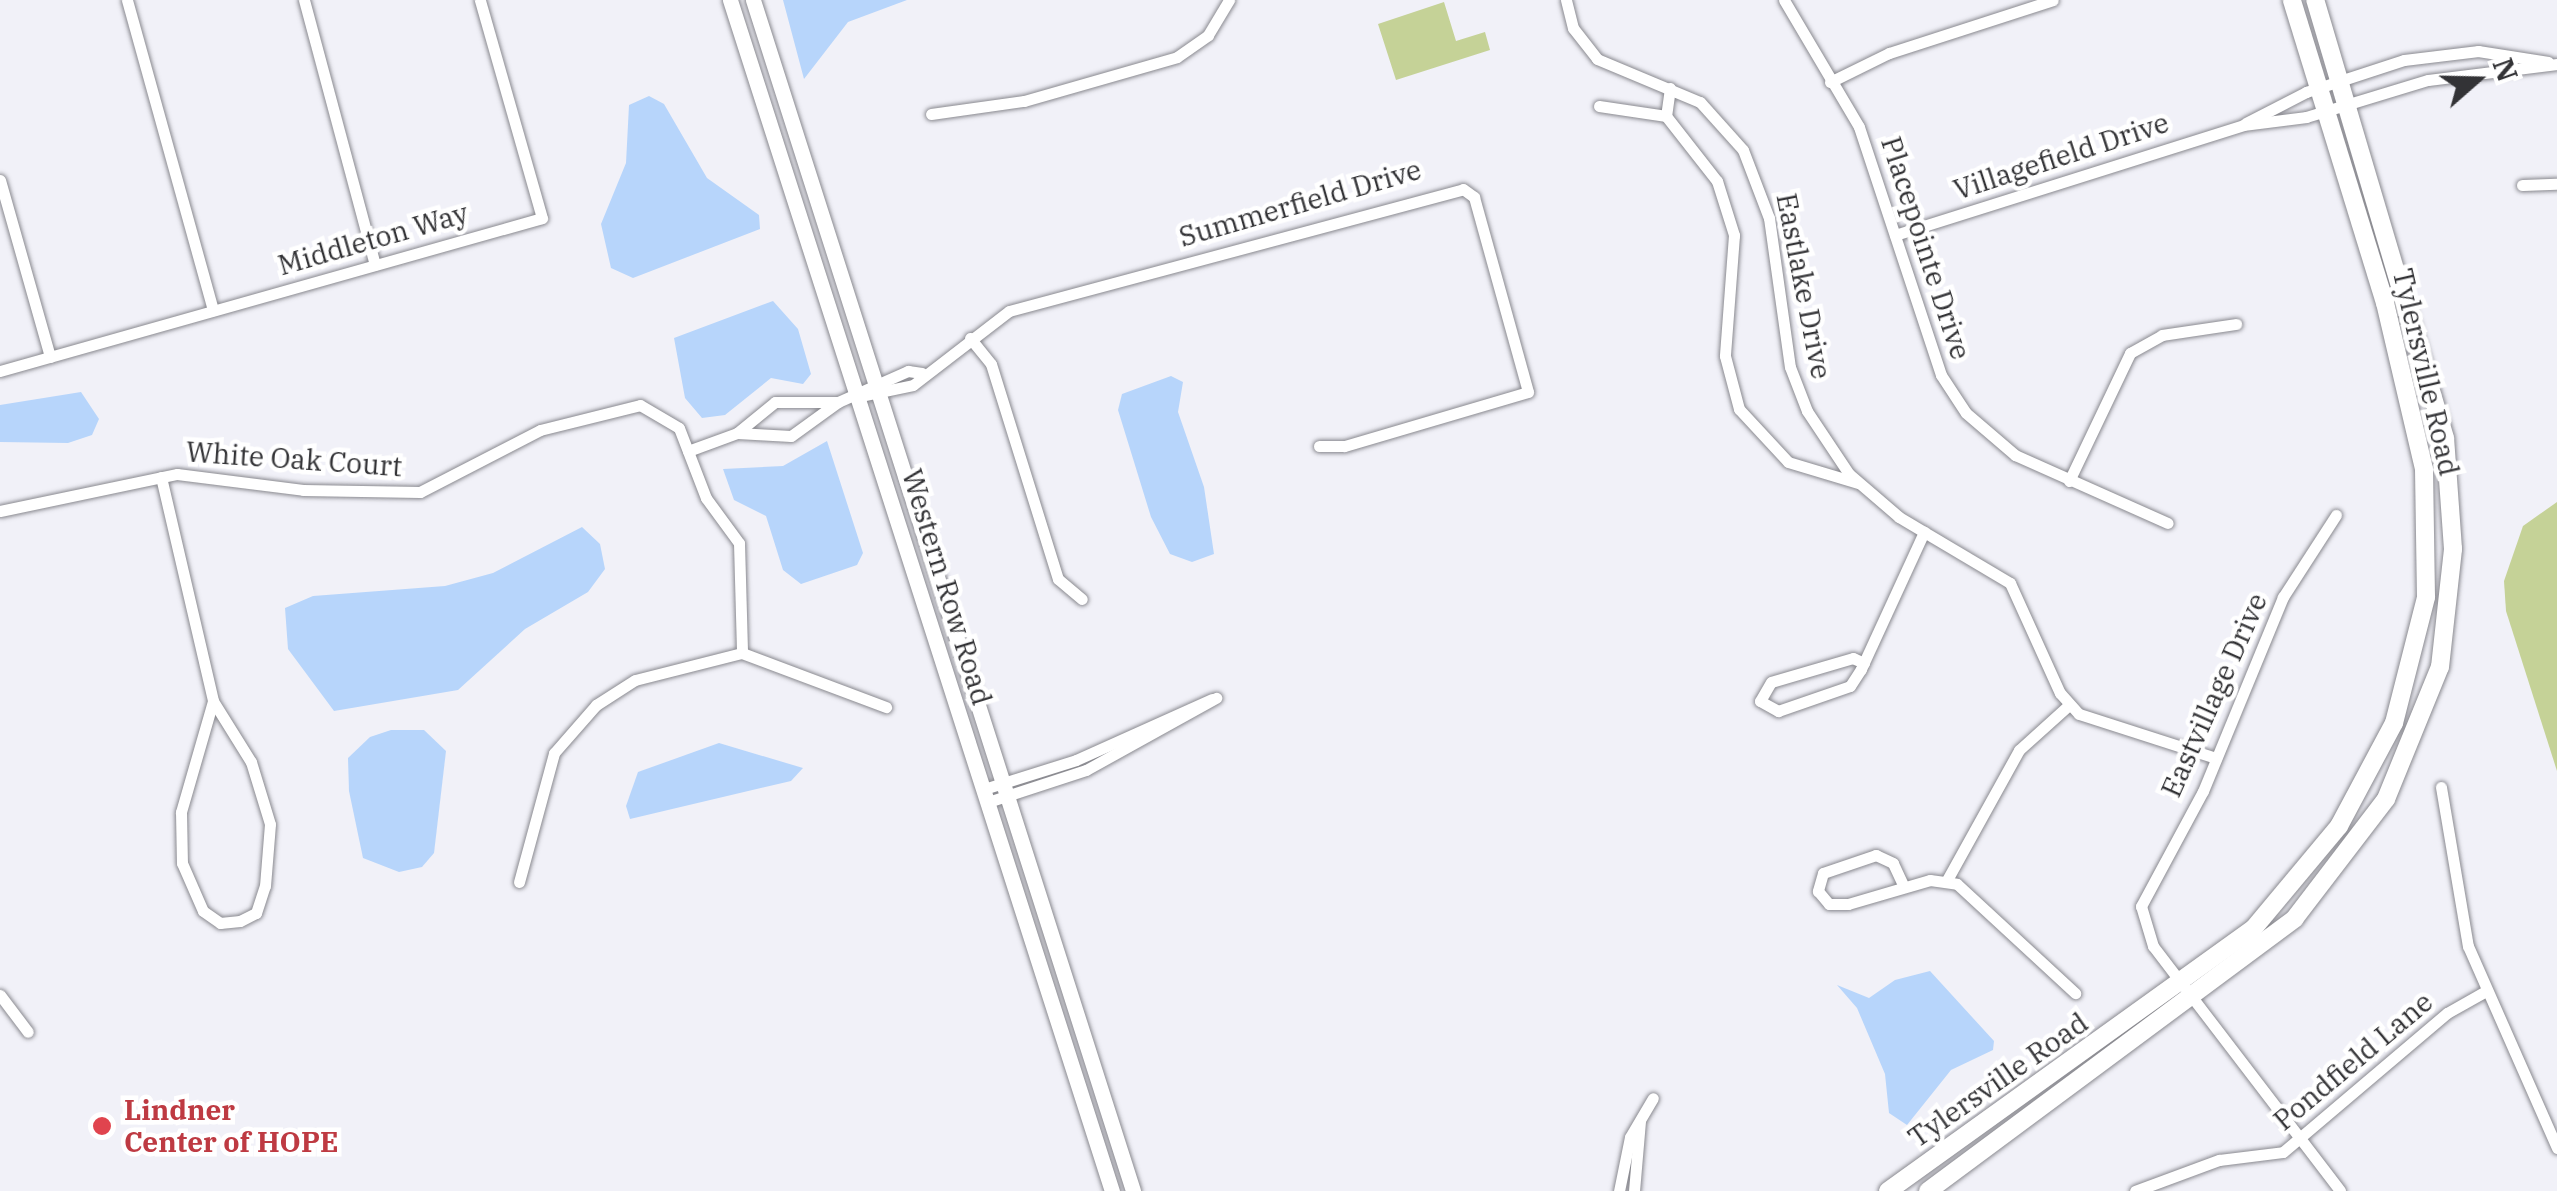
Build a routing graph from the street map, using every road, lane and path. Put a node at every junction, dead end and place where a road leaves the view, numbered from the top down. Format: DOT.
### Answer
graph roads {
  1 [pos="127,0"];
  2 [pos="304,0"];
  3 [pos="480,0"];
  4 [pos="730,0"];
  5 [pos="753,0"];
  6 [pos="1229,0"];
  7 [pos="1566,0"];
  8 [pos="1784,0"];
  9 [pos="2053,0"];
  10 [pos="2292,0"];
  11 [pos="2315,0"];
  12 [pos="2557,64"];
  13 [pos="2340,80"];
  14 [pos="1830,82"];
  15 [pos="2320,87"];
  16 [pos="1670,88"];
  17 [pos="2347,104"];
  18 [pos="1599,106"];
  19 [pos="2327,110"];
  20 [pos="931,114"];
  21 [pos="1666,116"];
  22 [pos="2243,125"];
  23 [pos="0,180"];
  24 [pos="2557,184"];
  25 [pos="2522,185"];
  26 [pos="1895,235"];
  27 [pos="375,265"];
  28 [pos="213,310"];
  29 [pos="2236,324"];
  30 [pos="970,338"];
  31 [pos="50,357"];
  32 [pos="0,371"];
  33 [pos="878,390"];
  34 [pos="860,396"];
  35 [pos="838,402"];
  36 [pos="738,433"];
  37 [pos="1319,446"];
  38 [pos="688,451"];
  39 [pos="161,477"];
  40 [pos="2069,480"];
  41 [pos="1858,483"];
  42 [pos="0,511"];
  43 [pos="2336,515"];
  44 [pos="2168,524"];
  45 [pos="1924,532"];
  46 [pos="1082,599"];
  47 [pos="742,653"];
  48 [pos="1864,663"];
  49 [pos="214,701"];
  50 [pos="2069,705"];
  51 [pos="886,707"];
  52 [pos="2216,758"];
  53 [pos="2440,787"];
  54 [pos="1006,790"];
  55 [pos="986,796"];
  56 [pos="1947,880"];
  57 [pos="520,882"];
  58 [pos="1904,887"];
  59 [pos="2486,991"];
  60 [pos="2075,993"];
  61 [pos="2187,993"];
  62 [pos="0,995"];
  63 [pos="28,1032"];
  64 [pos="1653,1098"];
  65 [pos="1640,1121"];
  66 [pos="2300,1140"];
  67 [pos="2557,1148"];
  68 [pos="1112,1191"];
  69 [pos="1133,1191"];
  70 [pos="1619,1191"];
  71 [pos="1634,1191"];
  72 [pos="1888,1191"];
  73 [pos="1928,1191"];
  74 [pos="2135,1191"];
  75 [pos="2340,1191"];
  1 -- 28 [label="street"];
  2 -- 27 [label="street"];
  3 -- 27 [label="street, Middleton Way"];
  4 -- 34 [label="street, Western Row Road"];
  5 -- 33 [label="street, Western Row Road"];
  6 -- 20 [label="street"];
  7 -- 16 [label="street, Eastlake Drive"];
  8 -- 14 [label="street, Placepointe Drive"];
  9 -- 14 [label="street"];
  10 -- 15 [label="main road, Tylersville Road"];
  11 -- 13 [label="main road, Tylersville Road"];
  12 -- 13 [label="street, Villagefield Drive"];
  12 -- 17 [label="street, Villagefield Drive"];
  13 -- 15 [label="street, Villagefield Drive"];
  13 -- 17 [label="main road, Tylersville Road"];
  14 -- 26 [label="street, Placepointe Drive"];
  15 -- 19 [label="main road, Tylersville Road"];
  15 -- 22 [label="street, Villagefield Drive"];
  16 -- 21 [label="street"];
  16 -- 41 [label="street, Eastlake Drive"];
  17 -- 19 [label="street, Villagefield Drive"];
  17 -- 61 [label="main road, Tylersville Road"];
  18 -- 21 [label="street"];
  19 -- 22 [label="street, Villagefield Drive"];
  19 -- 61 [label="main road, Tylersville Road"];
  21 -- 41 [label="street"];
  22 -- 26 [label="street, Villagefield Drive"];
  23 -- 31 [label="street"];
  24 -- 25 [label="street"];
  26 -- 40 [label="street, Placepointe Drive"];
  27 -- 28 [label="street, Middleton Way"];
  28 -- 31 [label="street, Middleton Way"];
  29 -- 40 [label="street"];
  30 -- 33 [label="street, Summerfield Drive"];
  30 -- 37 [label="street, Summerfield Drive"];
  30 -- 46 [label="street"];
  31 -- 32 [label="street, Middleton Way"];
  33 -- 34 [label="street, Summerfield Drive"];
  33 -- 54 [label="street, Western Row Road"];
  34 -- 35 [label="street"];
  34 -- 55 [label="street, Western Row Road"];
  35 -- 36 [label="street"];
  35 -- 36 [label="street"];
  36 -- 38 [label="street"];
  38 -- 39 [label="street, White Oak Court"];
  38 -- 47 [label="street, White Oak Court"];
  39 -- 42 [label="street, White Oak Court"];
  39 -- 49 [label="street"];
  40 -- 44 [label="street, Placepointe Drive"];
  41 -- 45 [label="street, Eastlake Drive"];
  43 -- 52 [label="street, Eastvillage Drive"];
  45 -- 48 [label="street"];
  45 -- 50 [label="street, Eastlake Drive"];
  47 -- 51 [label="street"];
  47 -- 57 [label="street"];
  48 -- 48 [label="street"];
  49 -- 49 [label="street"];
  50 -- 52 [label="street"];
  50 -- 56 [label="street"];
  52 -- 61 [label="street, Eastvillage Drive"];
  53 -- 59 [label="street"];
  54 -- 54 [label="street"];
  54 -- 55 [label="street"];
  54 -- 69 [label="street, Western Row Road"];
  55 -- 68 [label="street, Western Row Road"];
  56 -- 58 [label="street"];
  56 -- 60 [label="street"];
  58 -- 58 [label="street"];
  59 -- 66 [label="street, Pondfield Lane"];
  59 -- 67 [label="street"];
  61 -- 66 [label="street, Eastvillage Drive"];
  61 -- 72 [label="main road, Tylersville Road"];
  61 -- 73 [label="main road, Tylersville Road"];
  62 -- 63 [label="street"];
  64 -- 65 [label="street"];
  65 -- 70 [label="street"];
  65 -- 71 [label="street"];
  66 -- 74 [label="street, Pondfield Lane"];
  66 -- 75 [label="street, Eastvillage Drive"];
}
